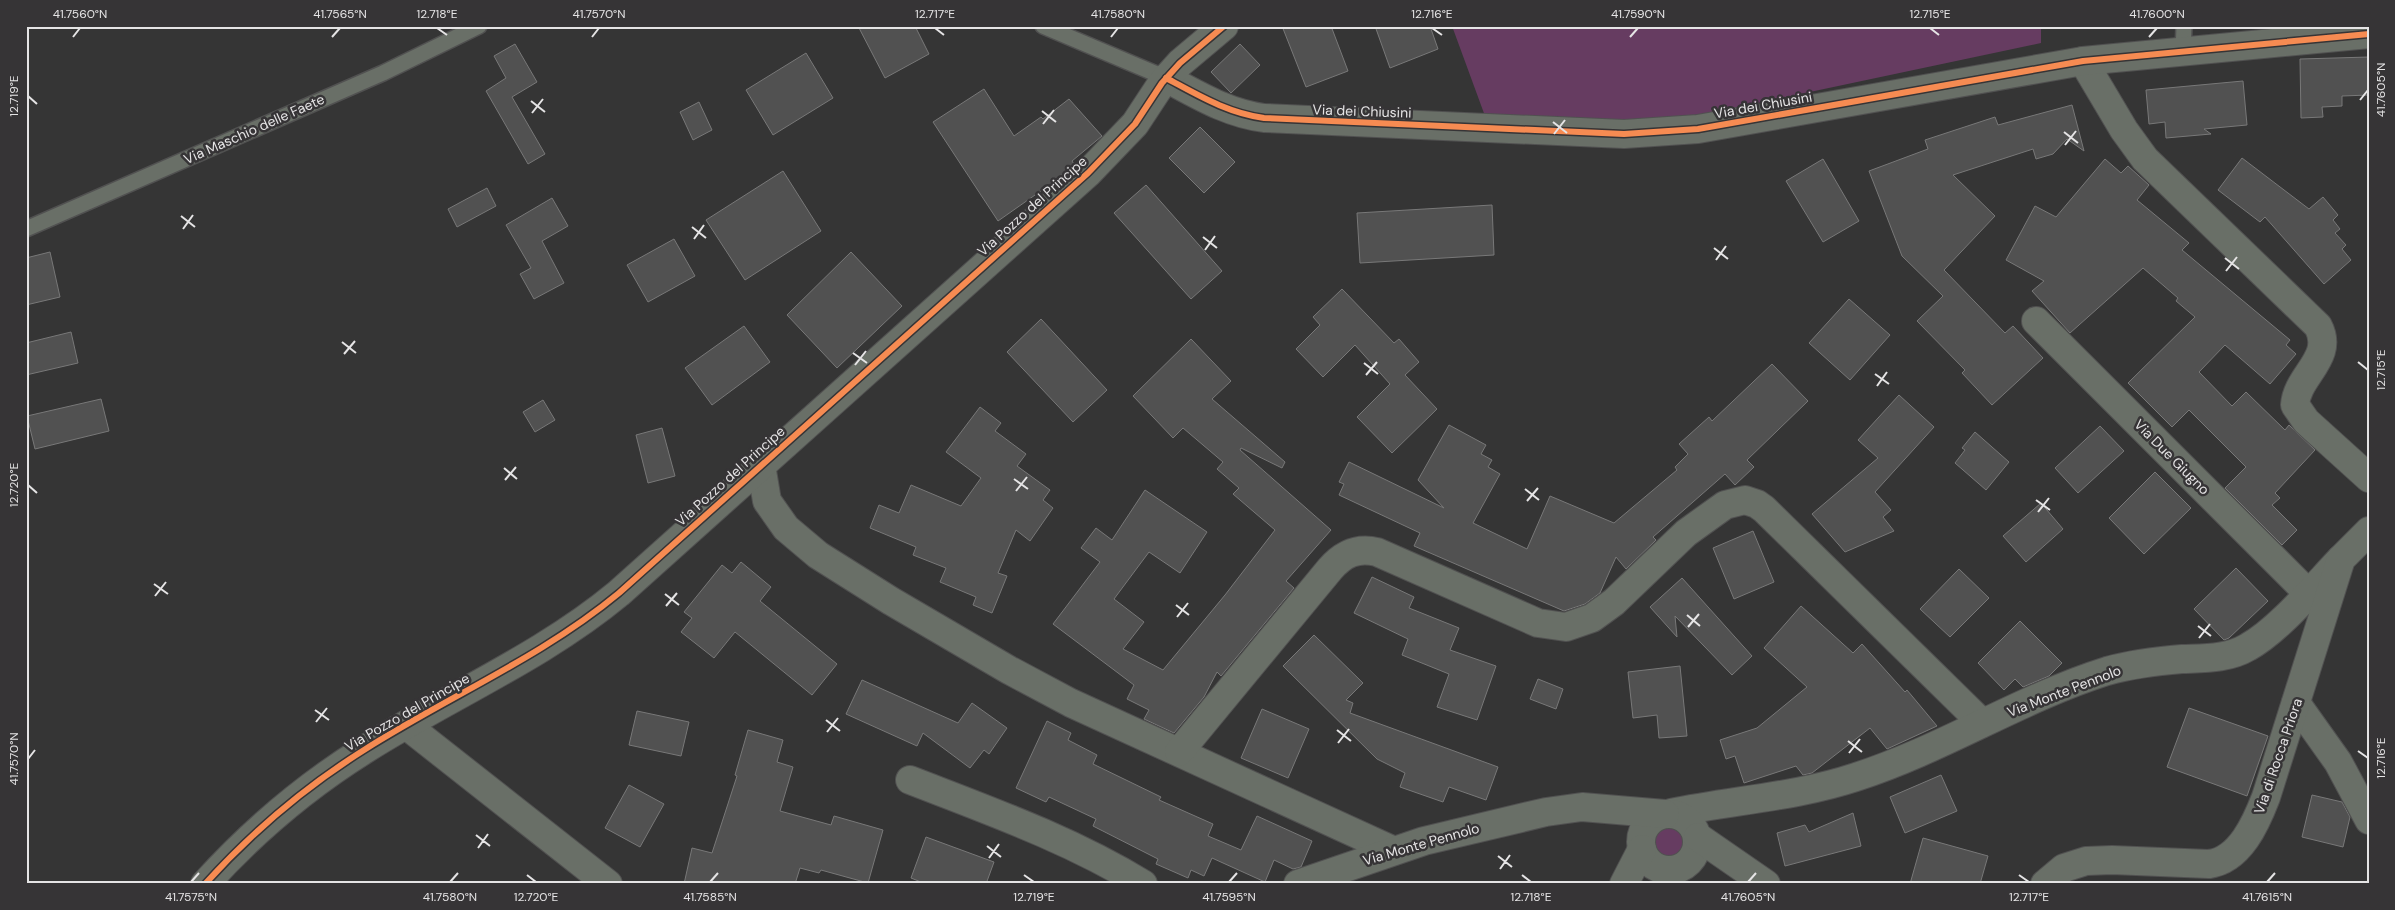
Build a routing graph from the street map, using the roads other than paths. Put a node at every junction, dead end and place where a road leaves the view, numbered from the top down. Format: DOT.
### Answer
graph roads {
  1 [pos="479,26"];
  2 [pos="1043,26"];
  3 [pos="1224,26"];
  4 [pos="2184,26"];
  5 [pos="2369,34"];
  6 [pos="2183,53"];
  7 [pos="2084,62"];
  8 [pos="1166,78"];
  9 [pos="26,229"];
  10 [pos="2036,321"];
  11 [pos="761,465"];
  12 [pos="2369,478"];
  13 [pos="2369,531"];
  14 [pos="2341,559"];
  15 [pos="2308,593"];
  16 [pos="2296,703"];
  17 [pos="1982,724"];
  18 [pos="406,725"];
  19 [pos="1179,752"];
  20 [pos="910,780"];
  21 [pos="1546,812"];
  22 [pos="2369,820"];
  23 [pos="1682,823"];
  24 [pos="1641,845"];
  25 [pos="1392,850"];
  26 [pos="1669,873"];
  27 [pos="205,884"];
  28 [pos="608,884"];
  29 [pos="1143,884"];
  30 [pos="1298,884"];
  31 [pos="1624,884"];
  32 [pos="1757,884"];
  33 [pos="1766,884"];
  34 [pos="2045,884"];
  1 -- 9 [label="lane, Via Maschio delle Faete"];
  2 -- 8 [label="lane, Via dei Chiusini"];
  3 -- 8 [label="street, Via Pozzo del Principe"];
  4 -- 6 [label="lane"];
  5 -- 6 [label="street, Via dei Chiusini"];
  6 -- 7 [label="street, Via dei Chiusini"];
  7 -- 8 [label="street, Via dei Chiusini"];
  7 -- 12 [label="street"];
  8 -- 11 [label="street, Via Pozzo del Principe"];
  10 -- 15 [label="street, Via Due Giugno"];
  11 -- 18 [label="street, Via Pozzo del Principe"];
  11 -- 19 [label="street"];
  13 -- 14 [label="street, Via di Rocca Priora"];
  14 -- 15 [label="street, Via Monte Pennolo"];
  14 -- 16 [label="street, Via di Rocca Priora"];
  15 -- 17 [label="street, Via Monte Pennolo"];
  16 -- 22 [label="street"];
  16 -- 34 [label="street, Via di Rocca Priora"];
  17 -- 19 [label="street"];
  17 -- 23 [label="street, Via Monte Pennolo"];
  18 -- 27 [label="street, Via Pozzo del Principe"];
  18 -- 28 [label="street"];
  19 -- 25 [label="street"];
  20 -- 29 [label="street"];
  21 -- 23 [label="street, Via Monte Pennolo"];
  21 -- 24 [label="street, Via Monte Pennolo"];
  21 -- 25 [label="street, Via Monte Pennolo"];
  23 -- 24 [label="street"];
  23 -- 26 [label="street"];
  23 -- 33 [label="street"];
  24 -- 26 [label="street"];
  24 -- 31 [label="street"];
  25 -- 30 [label="street, Via Monte Pennolo"];
  26 -- 32 [label="street"];
}
